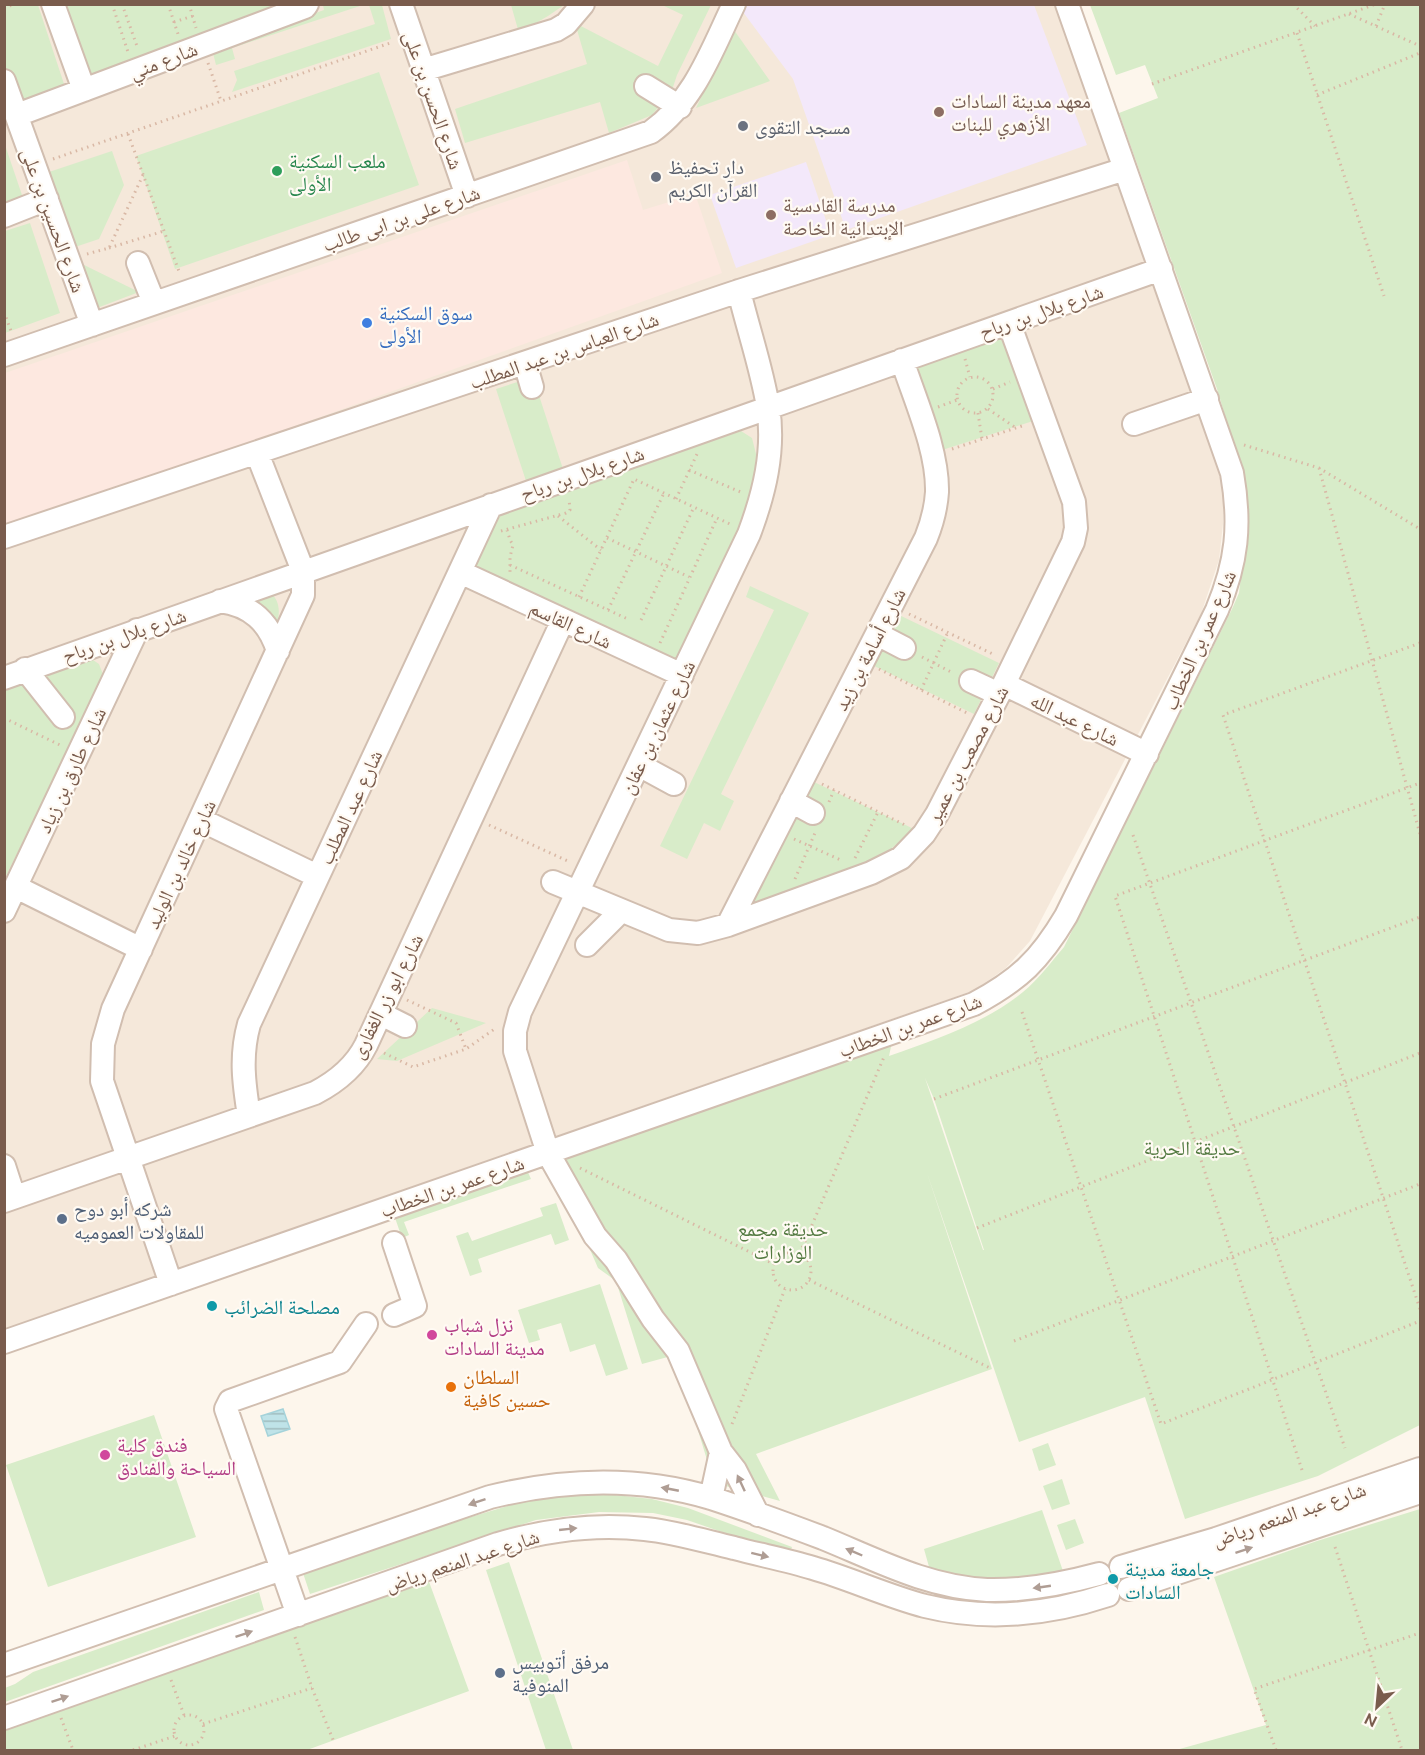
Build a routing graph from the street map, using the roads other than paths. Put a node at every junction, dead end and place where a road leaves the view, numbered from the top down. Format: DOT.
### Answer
graph roads {
  1 [pos="53,4"];
  2 [pos="308,4"];
  3 [pos="401,4"];
  4 [pos="583,4"];
  5 [pos="1067,4"];
  6 [pos="733,5"];
  7 [pos="423,70"];
  8 [pos="646,86"];
  9 [pos="84,90"];
  10 [pos="9,98"];
  11 [pos="680,107"];
  12 [pos="1125,169"];
  13 [pos="467,196"];
  14 [pos="47,199"];
  15 [pos="4,216"];
  16 [pos="138,263"];
  17 [pos="1161,269"];
  18 [pos="739,291"];
  19 [pos="154,303"];
  20 [pos="1009,322"];
  21 [pos="92,325"];
  22 [pos="4,355"];
  23 [pos="902,360"];
  24 [pos="525,363"];
  25 [pos="531,387"];
  26 [pos="1207,399"];
  27 [pos="768,408"];
  28 [pos="1134,424"];
  29 [pos="257,453"];
  30 [pos="491,505"];
  31 [pos="4,537"];
  32 [pos="303,571"];
  33 [pos="460,572"];
  34 [pos="220,601"];
  35 [pos="562,620"];
  36 [pos="137,630"];
  37 [pos="877,634"];
  38 [pos="904,648"];
  39 [pos="278,651"];
  40 [pos="15,674"];
  41 [pos="682,675"];
  42 [pos="971,681"];
  43 [pos="1005,681"];
  44 [pos="63,717"];
  45 [pos="1147,754"];
  46 [pos="639,765"];
  47 [pos="674,784"];
  48 [pos="791,801"];
  49 [pos="819,816"];
  50 [pos="201,820"];
  51 [pos="317,876"];
  52 [pos="553,882"];
  53 [pos="16,887"];
  54 [pos="577,892"];
  55 [pos="4,911"];
  56 [pos="621,911"];
  57 [pos="728,925"];
  58 [pos="587,945"];
  59 [pos="141,949"];
  60 [pos="381,1014"];
  61 [pos="405,1026"];
  62 [pos="249,1116"];
  63 [pos="548,1153"];
  64 [pos="128,1158"];
  65 [pos="4,1166"];
  66 [pos="9,1199"];
  67 [pos="394,1243"];
  68 [pos="171,1284"];
  69 [pos="394,1315"];
  70 [pos="366,1324"];
  71 [pos="4,1342"];
  72 [pos="721,1452"];
  73 [pos="1420,1469"];
  74 [pos="1420,1492"];
  75 [pos="711,1498"];
  76 [pos="758,1515"];
  77 [pos="823,1539"];
  78 [pos="1121,1567"];
  79 [pos="813,1568"];
  80 [pos="283,1569"];
  81 [pos="1099,1574"];
  82 [pos="293,1617"];
  83 [pos="4,1665"];
  84 [pos="4,1718"];
  1 -- 9 [label="street"];
  2 -- 9 [label="street, شارع مني"];
  3 -- 7 [label="street, شارع الحسن بن على"];
  4 -- 7 [label="street"];
  5 -- 12 [label="street, شارع عمر بن الخطاب"];
  6 -- 11 [label="street, شارع على بن ابى طالب"];
  7 -- 13 [label="street, شارع الحسن بن على"];
  8 -- 11 [label="street"];
  9 -- 10 [label="street, شارع مني"];
  10 -- 14 [label="street, شارع الحسين بن على"];
  11 -- 13 [label="street, شارع على بن ابى طالب"];
  12 -- 17 [label="street, شارع عمر بن الخطاب"];
  12 -- 18 [label="street, شارع العباس بن عبد المطلب"];
  13 -- 19 [label="street, شارع على بن ابى طالب"];
  14 -- 15 [label="street"];
  14 -- 21 [label="street, شارع الحسين بن على"];
  16 -- 19 [label="street"];
  17 -- 20 [label="street, شارع بلال بن رباح"];
  17 -- 26 [label="street, شارع عمر بن الخطاب"];
  18 -- 24 [label="street, شارع العباس بن عبد المطلب"];
  18 -- 27 [label="street, شارع عثمان بن عفان"];
  19 -- 21 [label="street, شارع على بن ابى طالب"];
  20 -- 23 [label="street, شارع بلال بن رباح"];
  20 -- 43 [label="street, شارع مصعب بن عمير"];
  21 -- 22 [label="street, شارع على بن ابى طالب"];
  23 -- 27 [label="street, شارع بلال بن رباح"];
  23 -- 37 [label="street, شارع أسامة بن زيد"];
  24 -- 25 [label="street"];
  24 -- 29 [label="street, شارع العباس بن عبد المطلب"];
  26 -- 28 [label="street"];
  26 -- 45 [label="street, شارع عمر بن الخطاب"];
  27 -- 30 [label="street, شارع بلال بن رباح"];
  27 -- 41 [label="street, شارع عثمان بن عفان"];
  29 -- 31 [label="street, شارع العباس بن عبد المطلب"];
  29 -- 32 [label="street, شارع خالد بن الوليد"];
  30 -- 32 [label="street, شارع بلال بن رباح"];
  30 -- 33 [label="street, شارع عبد المطلب"];
  32 -- 34 [label="street, شارع بلال بن رباح"];
  32 -- 39 [label="street, شارع خالد بن الوليد"];
  33 -- 35 [label="street, شارع القاسم"];
  33 -- 51 [label="street, شارع عبد المطلب"];
  34 -- 36 [label="street, شارع بلال بن رباح"];
  34 -- 39 [label="street"];
  35 -- 41 [label="street, شارع القاسم"];
  35 -- 60 [label="street, شارع ابو زر الغفارى"];
  36 -- 40 [label="street, شارع بلال بن رباح"];
  36 -- 53 [label="street, شارع طارق بن زياد"];
  37 -- 38 [label="street"];
  37 -- 48 [label="street, شارع أسامة بن زيد"];
  39 -- 50 [label="street, شارع خالد بن الوليد"];
  40 -- 44 [label="street"];
  41 -- 46 [label="street, شارع عثمان بن عفان"];
  42 -- 43 [label="street, شارع عبد الله"];
  43 -- 45 [label="street, شارع عبد الله"];
  43 -- 57 [label="street, شارع مصعب بن عمير"];
  45 -- 63 [label="street, شارع عمر بن الخطاب"];
  46 -- 47 [label="street"];
  46 -- 54 [label="street, شارع عثمان بن عفان"];
  48 -- 49 [label="street"];
  48 -- 57 [label="street, شارع أسامة بن زيد"];
  50 -- 51 [label="street"];
  50 -- 59 [label="street, شارع خالد بن الوليد"];
  51 -- 62 [label="street, شارع عبد المطلب"];
  52 -- 54 [label="street, شارع مصعب بن عمير"];
  53 -- 55 [label="street, شارع طارق بن زياد"];
  53 -- 59 [label="street"];
  54 -- 56 [label="street, شارع مصعب بن عمير"];
  54 -- 63 [label="street, شارع عثمان بن عفان"];
  56 -- 57 [label="street, شارع مصعب بن عمير"];
  56 -- 58 [label="street"];
  59 -- 64 [label="street, شارع خالد بن الوليد"];
  60 -- 61 [label="street"];
  60 -- 62 [label="street, شارع ابو زر الغفارى"];
  62 -- 64 [label="street, شارع ابو زر الغفارى"];
  63 -- 68 [label="street, شارع عمر بن الخطاب"];
  63 -- 72 [label="street, شارع عثمان بن عفان"];
  64 -- 66 [label="street, شارع ابو زر الغفارى"];
  64 -- 68 [label="street, شارع خالد بن الوليد"];
  65 -- 66 [label="street"];
  67 -- 69 [label="street"];
  68 -- 71 [label="street, شارع عمر بن الخطاب"];
  70 -- 80 [label="street"];
  72 -- 75 [label="street"];
  76 -- 72 [label="street, شارع عثمان بن عفان, one-way"];
  73 -- 78 [label="street, شارع عبد المنعم رياض"];
  79 -- 74 [label="street, شارع عبد المنعم رياض, one-way"];
  75 -- 76 [label="street"];
  75 -- 80 [label="street, one-way"];
  76 -- 77 [label="street"];
  77 -- 79 [label="street"];
  81 -- 77 [label="street, one-way"];
  82 -- 79 [label="street, شارع عبد المنعم رياض, one-way"];
  80 -- 82 [label="street"];
  80 -- 83 [label="street"];
  84 -- 82 [label="street, شارع عبد المنعم رياض, one-way"];
}
